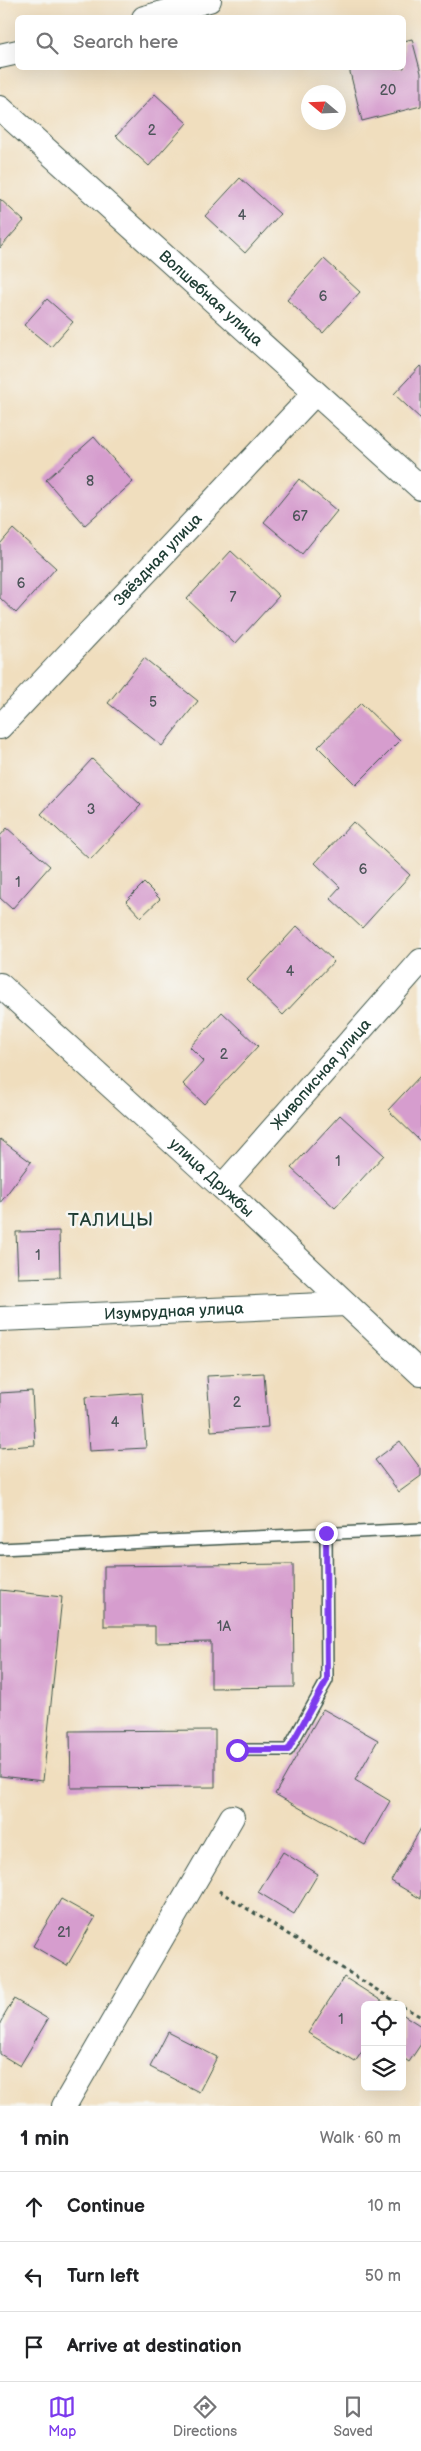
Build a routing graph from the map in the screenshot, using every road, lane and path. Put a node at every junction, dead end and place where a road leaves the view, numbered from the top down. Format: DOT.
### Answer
graph roads {
  1 [pos="209,0"];
  2 [pos="155,15"];
  3 [pos="15,53"];
  4 [pos="0,56"];
  5 [pos="0,108"];
  6 [pos="315,392"];
  7 [pos="421,488"];
  8 [pos="0,727"];
  9 [pos="421,961"];
  10 [pos="0,984"];
  11 [pos="222,1187"];
  12 [pos="346,1304"];
  13 [pos="0,1319"];
  14 [pos="421,1374"];
  15 [pos="421,1529"];
  16 [pos="326,1533"];
  17 [pos="0,1549"];
  18 [pos="237,1750"];
  19 [pos="232,1817"];
  20 [pos="197,1877"];
  21 [pos="396,2001"];
  22 [pos="406,2008"];
  23 [pos="421,2018"];
  24 [pos="64,2106"];
  1 -- 2 [label="street"];
  3 -- 4 [label="street"];
  5 -- 6 [label="street, Волшебная улица"];
  6 -- 7 [label="street, Волшебная улица"];
  6 -- 8 [label="street, Звёздная улица"];
  9 -- 11 [label="street, Живописная улица"];
  10 -- 11 [label="street, улица Дружбы"];
  11 -- 12 [label="street, улица Дружбы"];
  12 -- 13 [label="street, Изумрудная улица"];
  12 -- 14 [label="street, улица Дружбы"];
  15 -- 16 [label="lane"];
  16 -- 17 [label="lane"];
  16 -- 18 [label="lane"];
  19 -- 20 [label="street"];
  20 -- 21 [label="path"];
  20 -- 24 [label="street"];
  22 -- 23 [label="path"];
}
